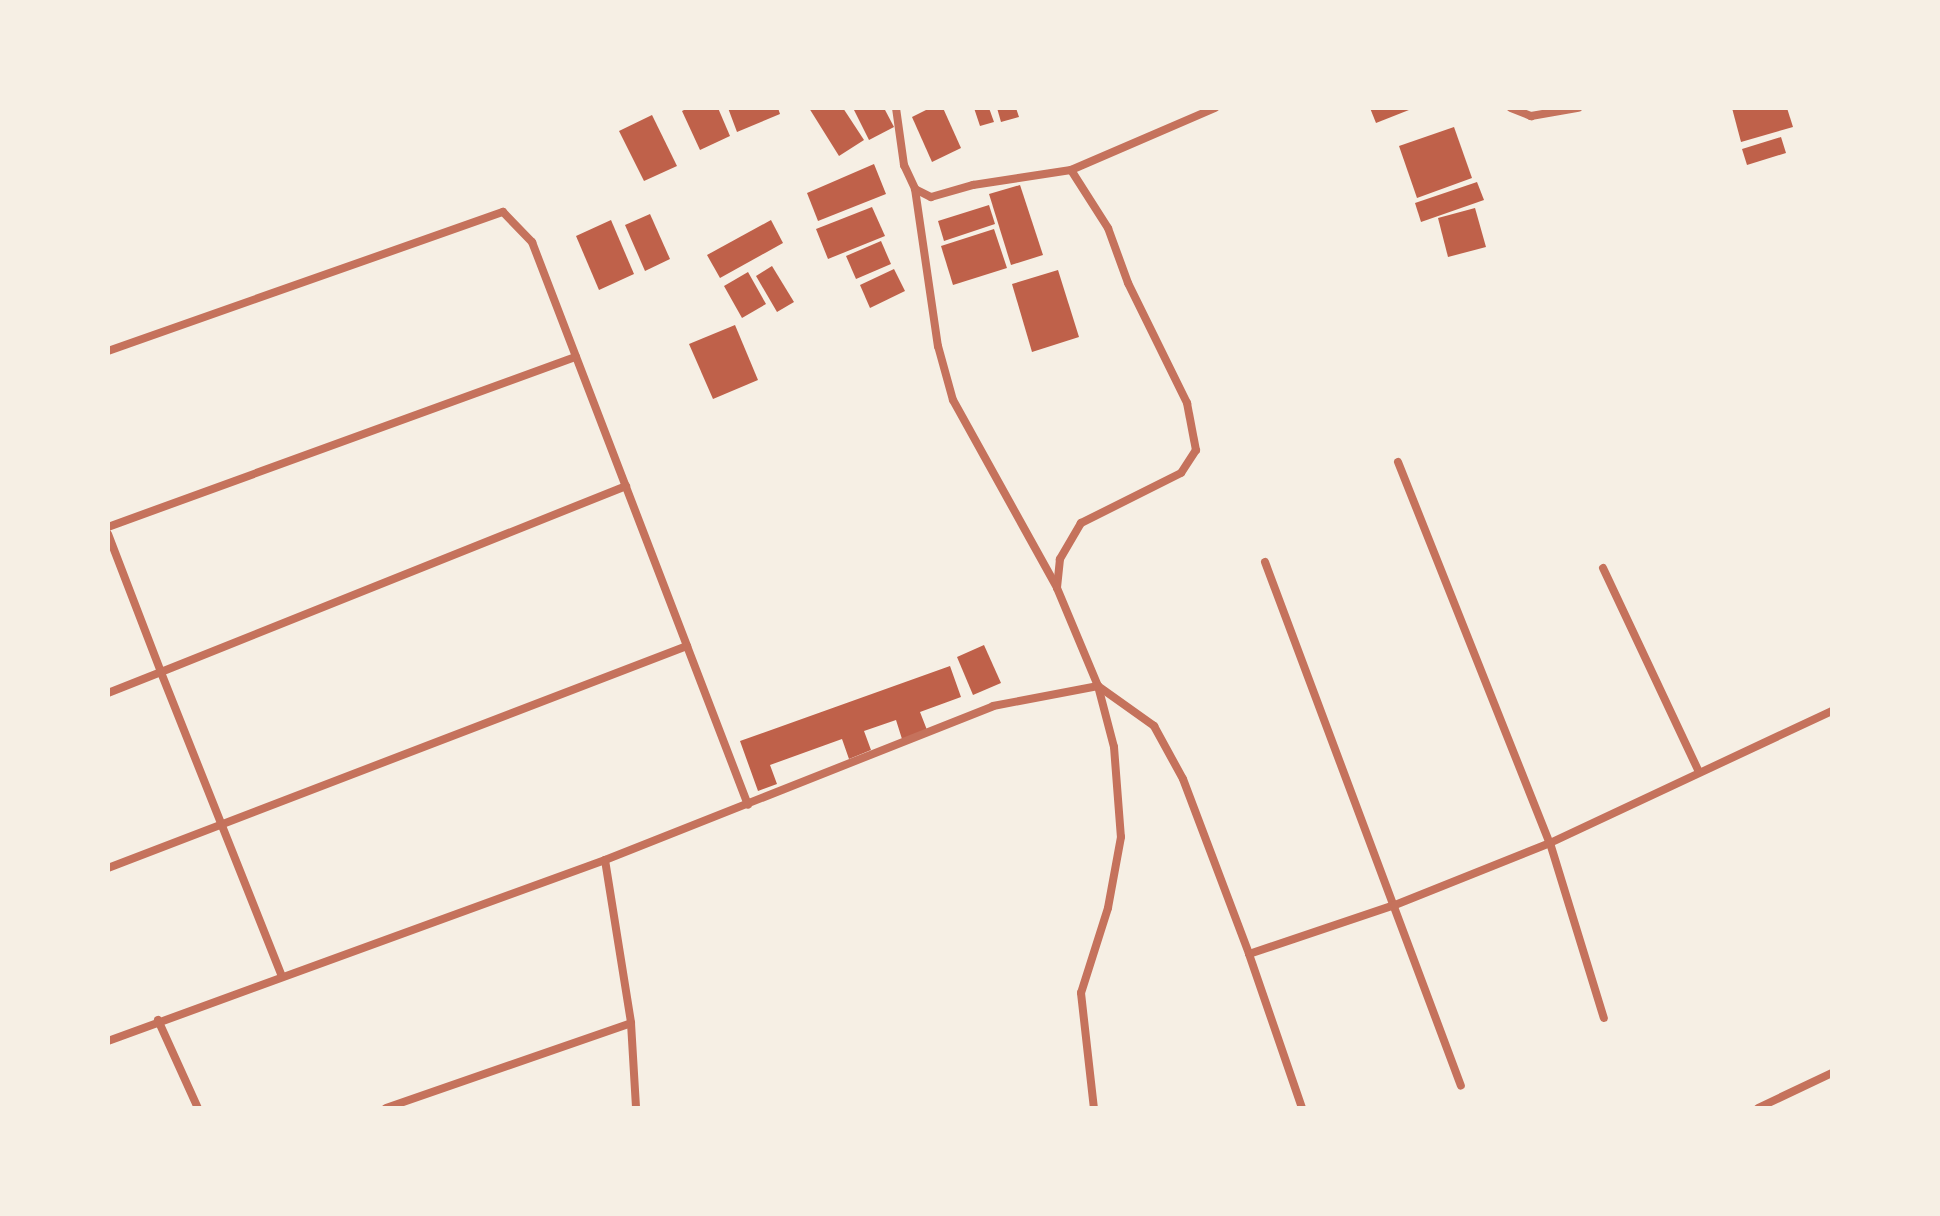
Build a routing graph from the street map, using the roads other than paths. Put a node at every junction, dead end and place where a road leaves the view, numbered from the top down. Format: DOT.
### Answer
graph roads {
  1 [pos="896,108"];
  2 [pos="1215,108"];
  3 [pos="1511,108"];
  4 [pos="1578,108"];
  5 [pos="1071,170"];
  6 [pos="915,189"];
  7 [pos="108,351"];
  8 [pos="576,357"];
  9 [pos="1398,462"];
  10 [pos="626,486"];
  11 [pos="108,527"];
  12 [pos="108,534"];
  13 [pos="1265,562"];
  14 [pos="1603,568"];
  15 [pos="1057,588"];
  16 [pos="687,646"];
  17 [pos="161,672"];
  18 [pos="1098,686"];
  19 [pos="108,693"];
  20 [pos="1832,711"];
  21 [pos="1699,772"];
  22 [pos="748,805"];
  23 [pos="221,823"];
  24 [pos="1550,843"];
  25 [pos="605,860"];
  26 [pos="108,868"];
  27 [pos="1395,905"];
  28 [pos="1249,954"];
  29 [pos="281,974"];
  30 [pos="1604,1018"];
  31 [pos="158,1020"];
  32 [pos="631,1023"];
  33 [pos="108,1041"];
  34 [pos="1832,1073"];
  35 [pos="1461,1086"];
  36 [pos="198,1108"];
  37 [pos="386,1108"];
  38 [pos="636,1108"];
  39 [pos="1094,1108"];
  40 [pos="1302,1108"];
  41 [pos="1758,1108"];
  1 -- 6 [label="street"];
  2 -- 5 [label="street"];
  3 -- 4 [label="street"];
  5 -- 6 [label="street"];
  5 -- 15 [label="street"];
  6 -- 15 [label="street"];
  7 -- 8 [label="street"];
  8 -- 10 [label="street"];
  8 -- 11 [label="street"];
  9 -- 24 [label="street"];
  10 -- 16 [label="street"];
  10 -- 17 [label="street"];
  12 -- 17 [label="street"];
  13 -- 27 [label="street"];
  14 -- 21 [label="street"];
  15 -- 18 [label="street"];
  16 -- 22 [label="street"];
  16 -- 23 [label="street"];
  17 -- 19 [label="street"];
  17 -- 23 [label="street"];
  18 -- 22 [label="street"];
  18 -- 28 [label="street"];
  18 -- 39 [label="street"];
  20 -- 21 [label="street"];
  21 -- 24 [label="street"];
  22 -- 25 [label="street"];
  23 -- 26 [label="street"];
  23 -- 29 [label="street"];
  24 -- 27 [label="street"];
  24 -- 30 [label="street"];
  25 -- 29 [label="street"];
  25 -- 32 [label="street"];
  27 -- 28 [label="street"];
  27 -- 35 [label="street"];
  28 -- 40 [label="street"];
  29 -- 31 [label="street"];
  31 -- 33 [label="street"];
  31 -- 36 [label="street"];
  32 -- 37 [label="street"];
  32 -- 38 [label="street"];
  34 -- 41 [label="street"];
}
